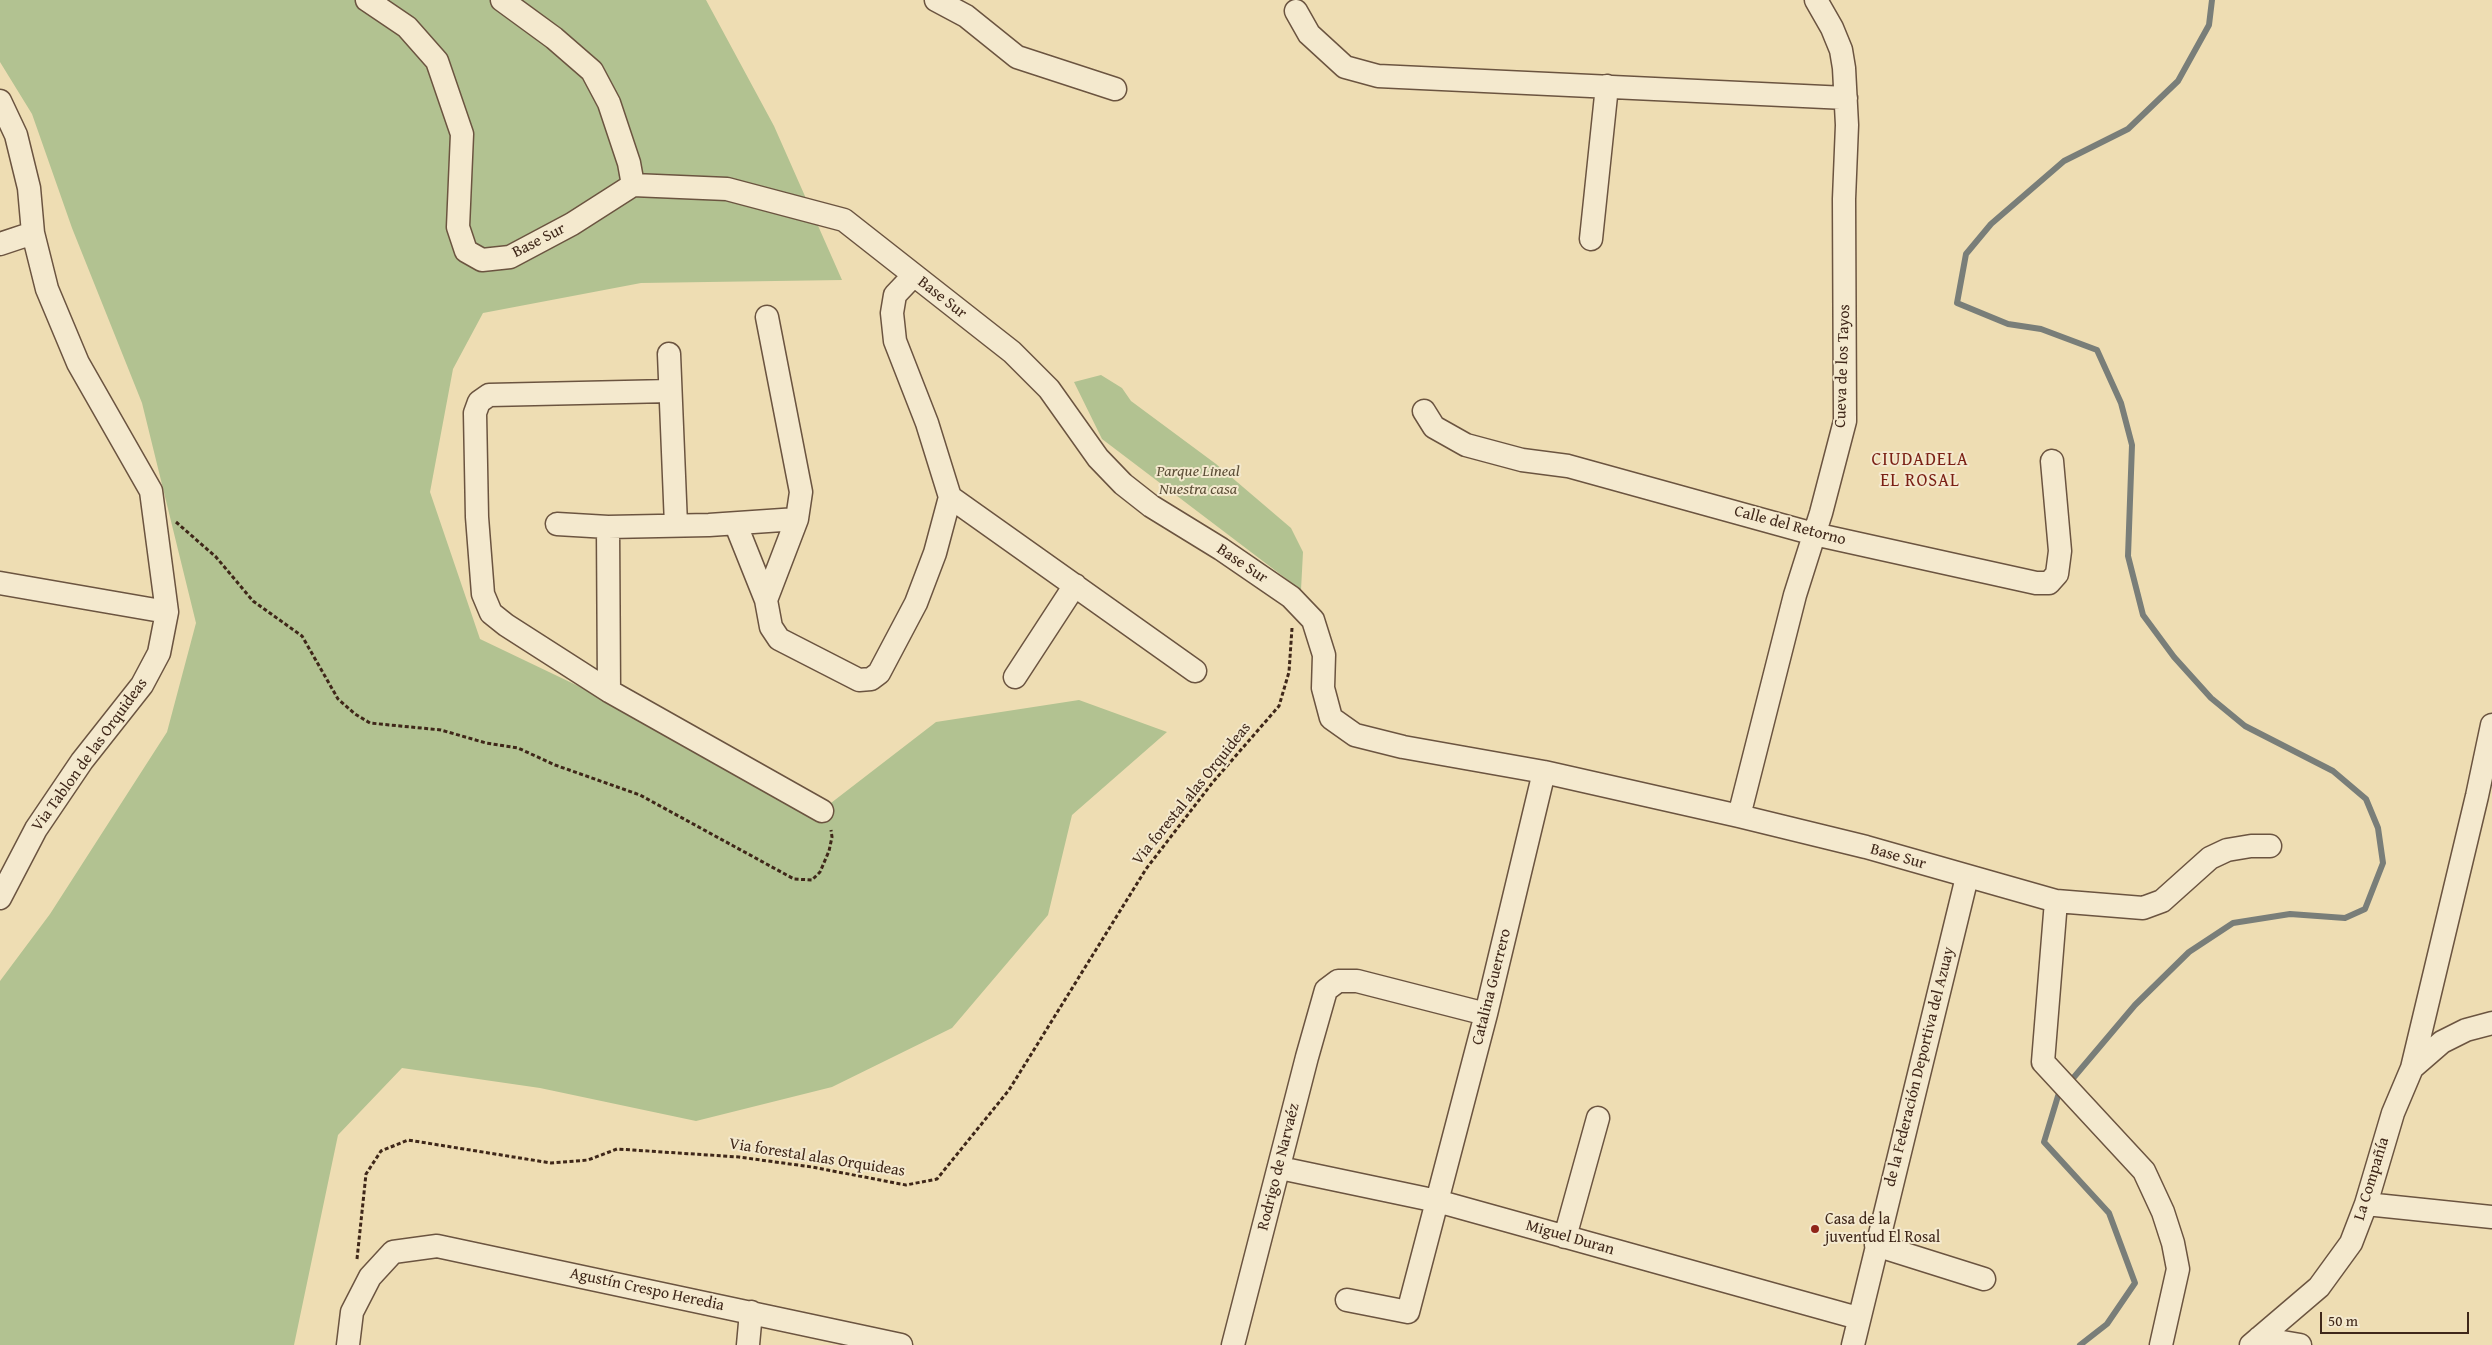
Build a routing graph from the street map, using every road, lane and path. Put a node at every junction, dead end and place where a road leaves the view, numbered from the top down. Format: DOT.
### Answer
graph roads {
  1 [pos="367,0"];
  2 [pos="502,0"];
  3 [pos="936,0"];
  4 [pos="1816,0"];
  5 [pos="1296,11"];
  6 [pos="1607,86"];
  7 [pos="1115,89"];
  8 [pos="1846,98"];
  9 [pos="0,101"];
  10 [pos="633,185"];
  11 [pos="33,233"];
  12 [pos="1591,240"];
  13 [pos="0,244"];
  14 [pos="913,276"];
  15 [pos="767,317"];
  16 [pos="669,354"];
  17 [pos="670,391"];
  18 [pos="1424,411"];
  19 [pos="2052,461"];
  20 [pos="950,497"];
  21 [pos="797,519"];
  22 [pos="175,521"];
  23 [pos="557,524"];
  24 [pos="676,525"];
  25 [pos="736,525"];
  26 [pos="608,527"];
  27 [pos="1814,534"];
  28 [pos="0,583"];
  29 [pos="1075,585"];
  30 [pos="1291,597"];
  31 [pos="766,600"];
  32 [pos="167,612"];
  33 [pos="1195,671"];
  34 [pos="1015,677"];
  35 [pos="609,691"];
  36 [pos="2492,725"];
  37 [pos="1544,772"];
  38 [pos="822,811"];
  39 [pos="1739,816"];
  40 [pos="2270,846"];
  41 [pos="1967,877"];
  42 [pos="0,898"];
  43 [pos="2056,901"];
  44 [pos="1486,1014"];
  45 [pos="2492,1023"];
  46 [pos="2412,1068"];
  47 [pos="1598,1118"];
  48 [pos="1280,1168"];
  49 [pos="1437,1201"];
  50 [pos="2366,1204"];
  51 [pos="2492,1217"];
  52 [pos="1565,1237"];
  53 [pos="1876,1245"];
  54 [pos="357,1263"];
  55 [pos="1984,1278"];
  56 [pos="1347,1300"];
  57 [pos="750,1312"];
  58 [pos="1858,1318"];
  59 [pos="2255,1342"];
  60 [pos="348,1345"];
  61 [pos="748,1345"];
  62 [pos="901,1345"];
  63 [pos="1233,1345"];
  64 [pos="1853,1345"];
  65 [pos="2162,1345"];
  66 [pos="2300,1345"];
  1 -- 10 [label="street, Base Sur"];
  2 -- 10 [label="street"];
  3 -- 7 [label="street"];
  4 -- 8 [label="street, Cueva de los Tayos"];
  5 -- 6 [label="street"];
  6 -- 8 [label="street"];
  6 -- 12 [label="street"];
  8 -- 27 [label="street, Cueva de los Tayos"];
  9 -- 11 [label="street, Via Tablon de las Orquideas"];
  10 -- 14 [label="street, Base Sur"];
  11 -- 13 [label="street"];
  11 -- 32 [label="street, Via Tablon de las Orquideas"];
  14 -- 20 [label="street"];
  14 -- 30 [label="street, Base Sur"];
  15 -- 21 [label="street"];
  16 -- 17 [label="street"];
  17 -- 24 [label="street"];
  17 -- 35 [label="street"];
  18 -- 27 [label="street, Calle del Retorno"];
  19 -- 27 [label="street, Calle del Retorno"];
  20 -- 29 [label="street"];
  20 -- 31 [label="street"];
  21 -- 25 [label="street"];
  21 -- 31 [label="street"];
  22 -- 38 [label="path"];
  23 -- 26 [label="street"];
  24 -- 25 [label="street"];
  24 -- 26 [label="street"];
  25 -- 31 [label="street"];
  26 -- 35 [label="street"];
  27 -- 39 [label="street, Cueva de los Tayos"];
  28 -- 32 [label="street"];
  29 -- 33 [label="street"];
  29 -- 34 [label="street"];
  30 -- 37 [label="street, Base Sur"];
  30 -- 54 [label="path, Via forestal alas Orquideas"];
  32 -- 42 [label="street, Via Tablon de las Orquideas"];
  35 -- 38 [label="street"];
  36 -- 46 [label="street"];
  37 -- 39 [label="street, Base Sur"];
  37 -- 44 [label="street, Catalina Guerrero"];
  39 -- 41 [label="street, Base Sur"];
  40 -- 43 [label="street, Base Sur"];
  41 -- 43 [label="street, Base Sur"];
  41 -- 53 [label="street, de la Federación Deportiva del Azuay"];
  43 -- 65 [label="street"];
  44 -- 48 [label="street, Rodrigo de Narvaéz"];
  44 -- 49 [label="street, Catalina Guerrero"];
  45 -- 46 [label="street, La Compañía"];
  46 -- 50 [label="street, La Compañía"];
  47 -- 52 [label="street"];
  48 -- 49 [label="street, Miguel Duran"];
  48 -- 63 [label="street, Rodrigo de Narvaéz"];
  49 -- 52 [label="street, Miguel Duran"];
  49 -- 56 [label="street, Catalina Guerrero"];
  50 -- 51 [label="street"];
  50 -- 59 [label="street, La Compañía"];
  52 -- 58 [label="street, Miguel Duran"];
  53 -- 55 [label="street"];
  53 -- 58 [label="street, de la Federación Deportiva del Azuay"];
  57 -- 60 [label="street, Agustín Crespo Heredia"];
  57 -- 61 [label="street"];
  57 -- 62 [label="street, Agustín Crespo Heredia"];
  58 -- 64 [label="street, de la Federación Deportiva del Azuay"];
  59 -- 66 [label="street"];
}
